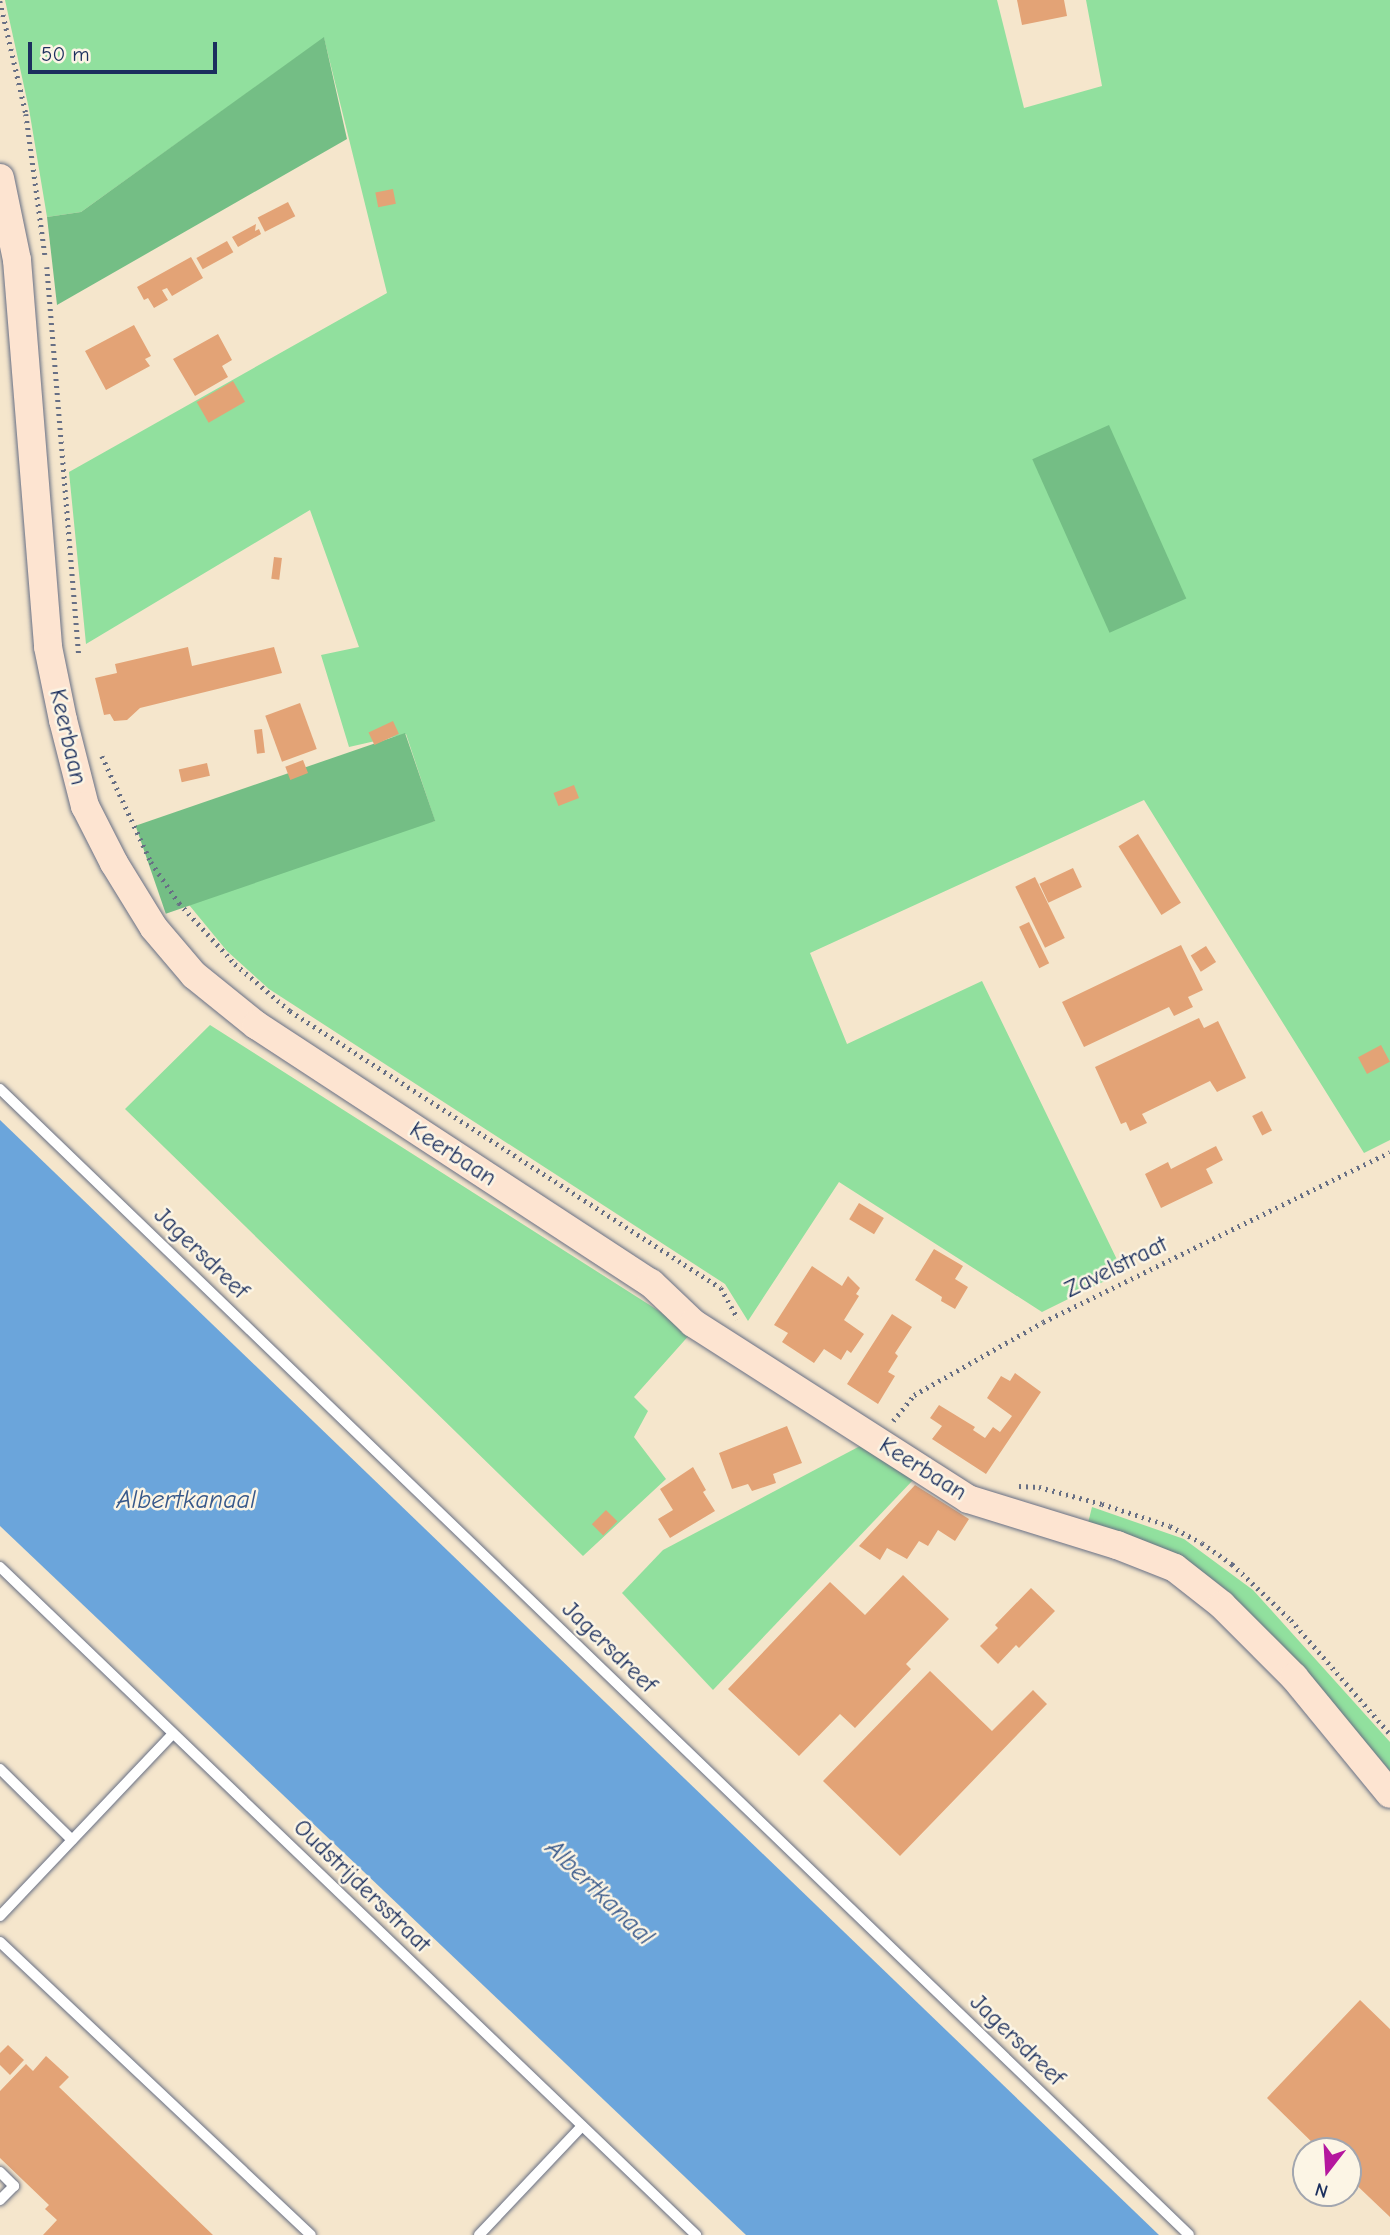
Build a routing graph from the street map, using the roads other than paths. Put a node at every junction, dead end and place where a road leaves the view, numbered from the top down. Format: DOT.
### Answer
graph roads {
  1 [pos="0,178"];
  2 [pos="0,1089"];
  3 [pos="0,1567"];
  4 [pos="173,1734"];
  5 [pos="0,1769"];
  6 [pos="1390,1794"];
  7 [pos="72,1840"];
  8 [pos="0,1916"];
  9 [pos="0,1942"];
  10 [pos="582,2126"];
  11 [pos="0,2172"];
  12 [pos="0,2200"];
  13 [pos="311,2235"];
  14 [pos="480,2235"];
  15 [pos="696,2235"];
  16 [pos="1189,2235"];
  1 -- 6 [label="street, Keerbaan"];
  2 -- 16 [label="lane, Jagersdreef"];
  3 -- 4 [label="lane, Oudstrijdersstraat"];
  4 -- 7 [label="lane"];
  4 -- 10 [label="lane, Oudstrijdersstraat"];
  5 -- 7 [label="lane"];
  7 -- 8 [label="lane"];
  9 -- 13 [label="lane"];
  10 -- 14 [label="lane"];
  10 -- 15 [label="lane, Oudstrijdersstraat"];
  11 -- 12 [label="lane"];
}
